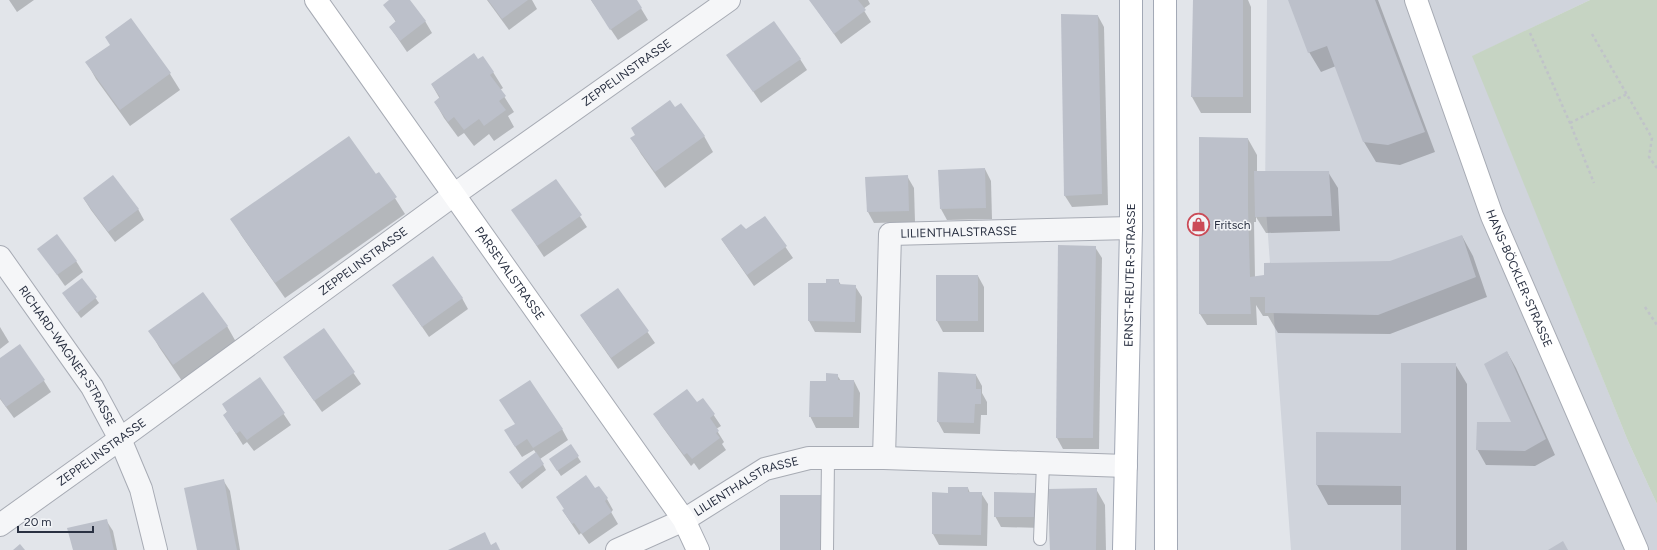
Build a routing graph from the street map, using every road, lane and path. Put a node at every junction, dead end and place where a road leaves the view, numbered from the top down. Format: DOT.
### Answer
graph roads {
  1 [pos="316,0"];
  2 [pos="729,0"];
  3 [pos="1131,0"];
  4 [pos="1165,0"];
  5 [pos="1416,0"];
  6 [pos="1530,33"];
  7 [pos="1592,34"];
  8 [pos="1627,94"];
  9 [pos="1570,123"];
  10 [pos="1657,168"];
  11 [pos="1594,183"];
  12 [pos="455,194"];
  13 [pos="1131,228"];
  14 [pos="0,257"];
  15 [pos="1645,307"];
  16 [pos="1657,325"];
  17 [pos="120,439"];
  18 [pos="828,458"];
  19 [pos="884,458"];
  20 [pos="1043,464"];
  21 [pos="1126,466"];
  22 [pos="684,520"];
  23 [pos="0,525"];
  24 [pos="1040,539"];
  25 [pos="156,550"];
  26 [pos="617,550"];
  27 [pos="698,550"];
  28 [pos="706,550"];
  29 [pos="827,550"];
  30 [pos="1124,550"];
  31 [pos="1166,550"];
  32 [pos="1637,550"];
  1 -- 12 [label="main road, PARSEVALSTRASSE"];
  2 -- 12 [label="street, ZEPPELINSTRASSE"];
  3 -- 13 [label="main road, ERNST-REUTER-STRASSE"];
  4 -- 31 [label="main road"];
  5 -- 32 [label="main road, HANS-BÖCKLER-STRASSE"];
  6 -- 9 [label="path"];
  7 -- 8 [label="path"];
  8 -- 9 [label="path"];
  8 -- 10 [label="path"];
  9 -- 11 [label="path"];
  12 -- 17 [label="street, ZEPPELINSTRASSE"];
  12 -- 22 [label="main road, PARSEVALSTRASSE"];
  13 -- 19 [label="street, LILIENTHALSTRASSE"];
  13 -- 21 [label="main road, ERNST-REUTER-STRASSE"];
  14 -- 17 [label="street, RICHARD-WAGNER-STRASSE"];
  15 -- 16 [label="path"];
  17 -- 23 [label="street, ZEPPELINSTRASSE"];
  17 -- 25 [label="street, RICHARD-WAGNER-STRASSE"];
  18 -- 19 [label="street, LILIENTHALSTRASSE"];
  18 -- 22 [label="street, LILIENTHALSTRASSE"];
  18 -- 29 [label="lane"];
  19 -- 20 [label="street, LILIENTHALSTRASSE"];
  20 -- 21 [label="street, LILIENTHALSTRASSE"];
  20 -- 24 [label="lane"];
  21 -- 30 [label="main road, ERNST-REUTER-STRASSE"];
  22 -- 26 [label="street, LILIENTHALSTRASSE"];
  22 -- 27 [label="main road, PARSEVALSTRASSE"];
  22 -- 28 [label="main road"];
}
